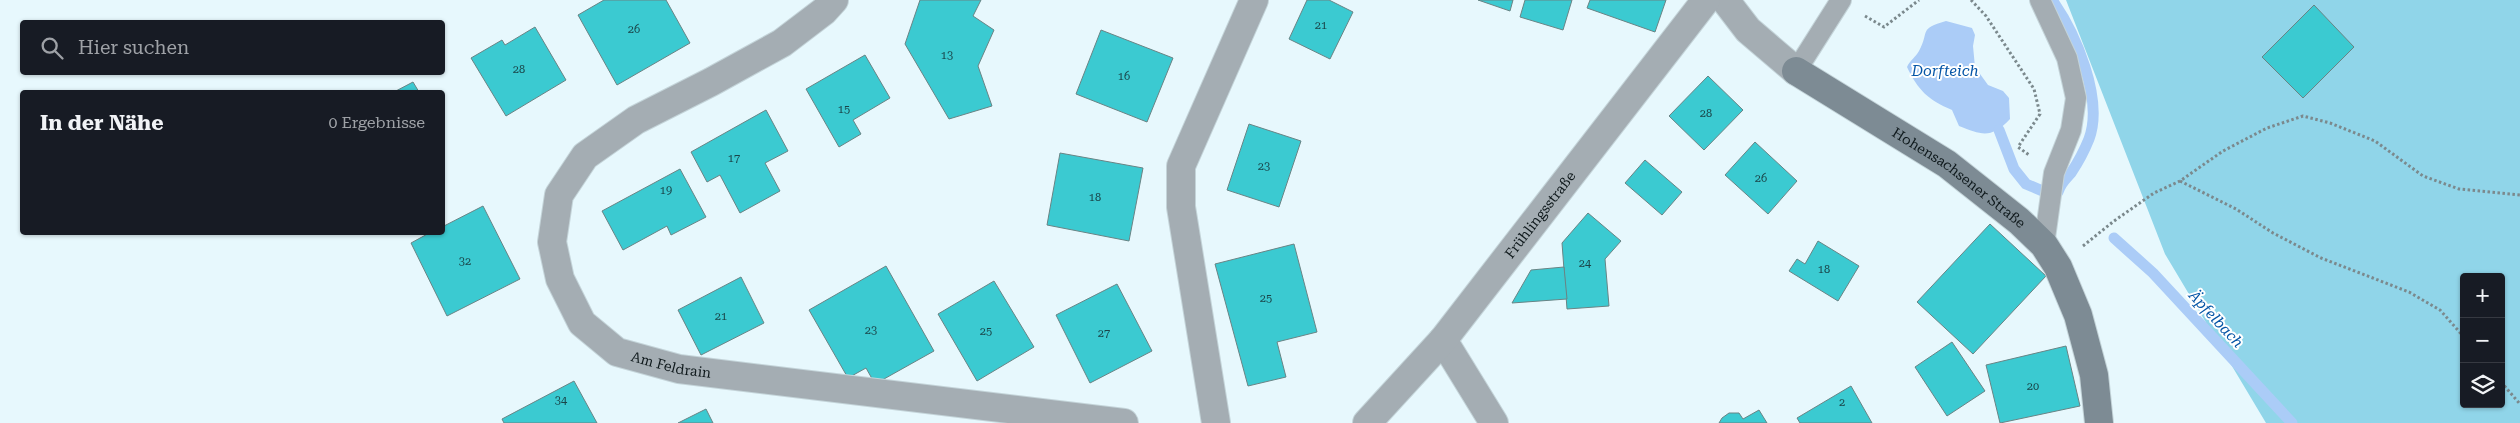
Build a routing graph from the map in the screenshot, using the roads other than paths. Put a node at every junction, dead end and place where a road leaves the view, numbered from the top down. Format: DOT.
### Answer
graph roads {
  1 [pos="834,0"];
  2 [pos="1254,0"];
  3 [pos="1706,0"];
  4 [pos="1725,0"];
  5 [pos="2040,0"];
  6 [pos="1841,1"];
  7 [pos="1799,66"];
  8 [pos="2044,245"];
  9 [pos="1443,340"];
  10 [pos="1124,423"];
  11 [pos="1216,423"];
  12 [pos="1367,423"];
  13 [pos="1494,423"];
  14 [pos="2099,423"];
  1 -- 10 [label="street, Am Feldrain"];
  2 -- 11 [label="street"];
  3 -- 9 [label="street, Frühlingsstraße"];
  4 -- 7 [label="street, Hohensachsener Straße"];
  5 -- 8 [label="lane"];
  6 -- 7 [label="lane"];
  7 -- 8 [label="street, Hohensachsener Straße"];
  8 -- 14 [label="street, Hohensachsener Straße"];
  9 -- 12 [label="street, Frühlingsstraße"];
  9 -- 13 [label="street"];
}
